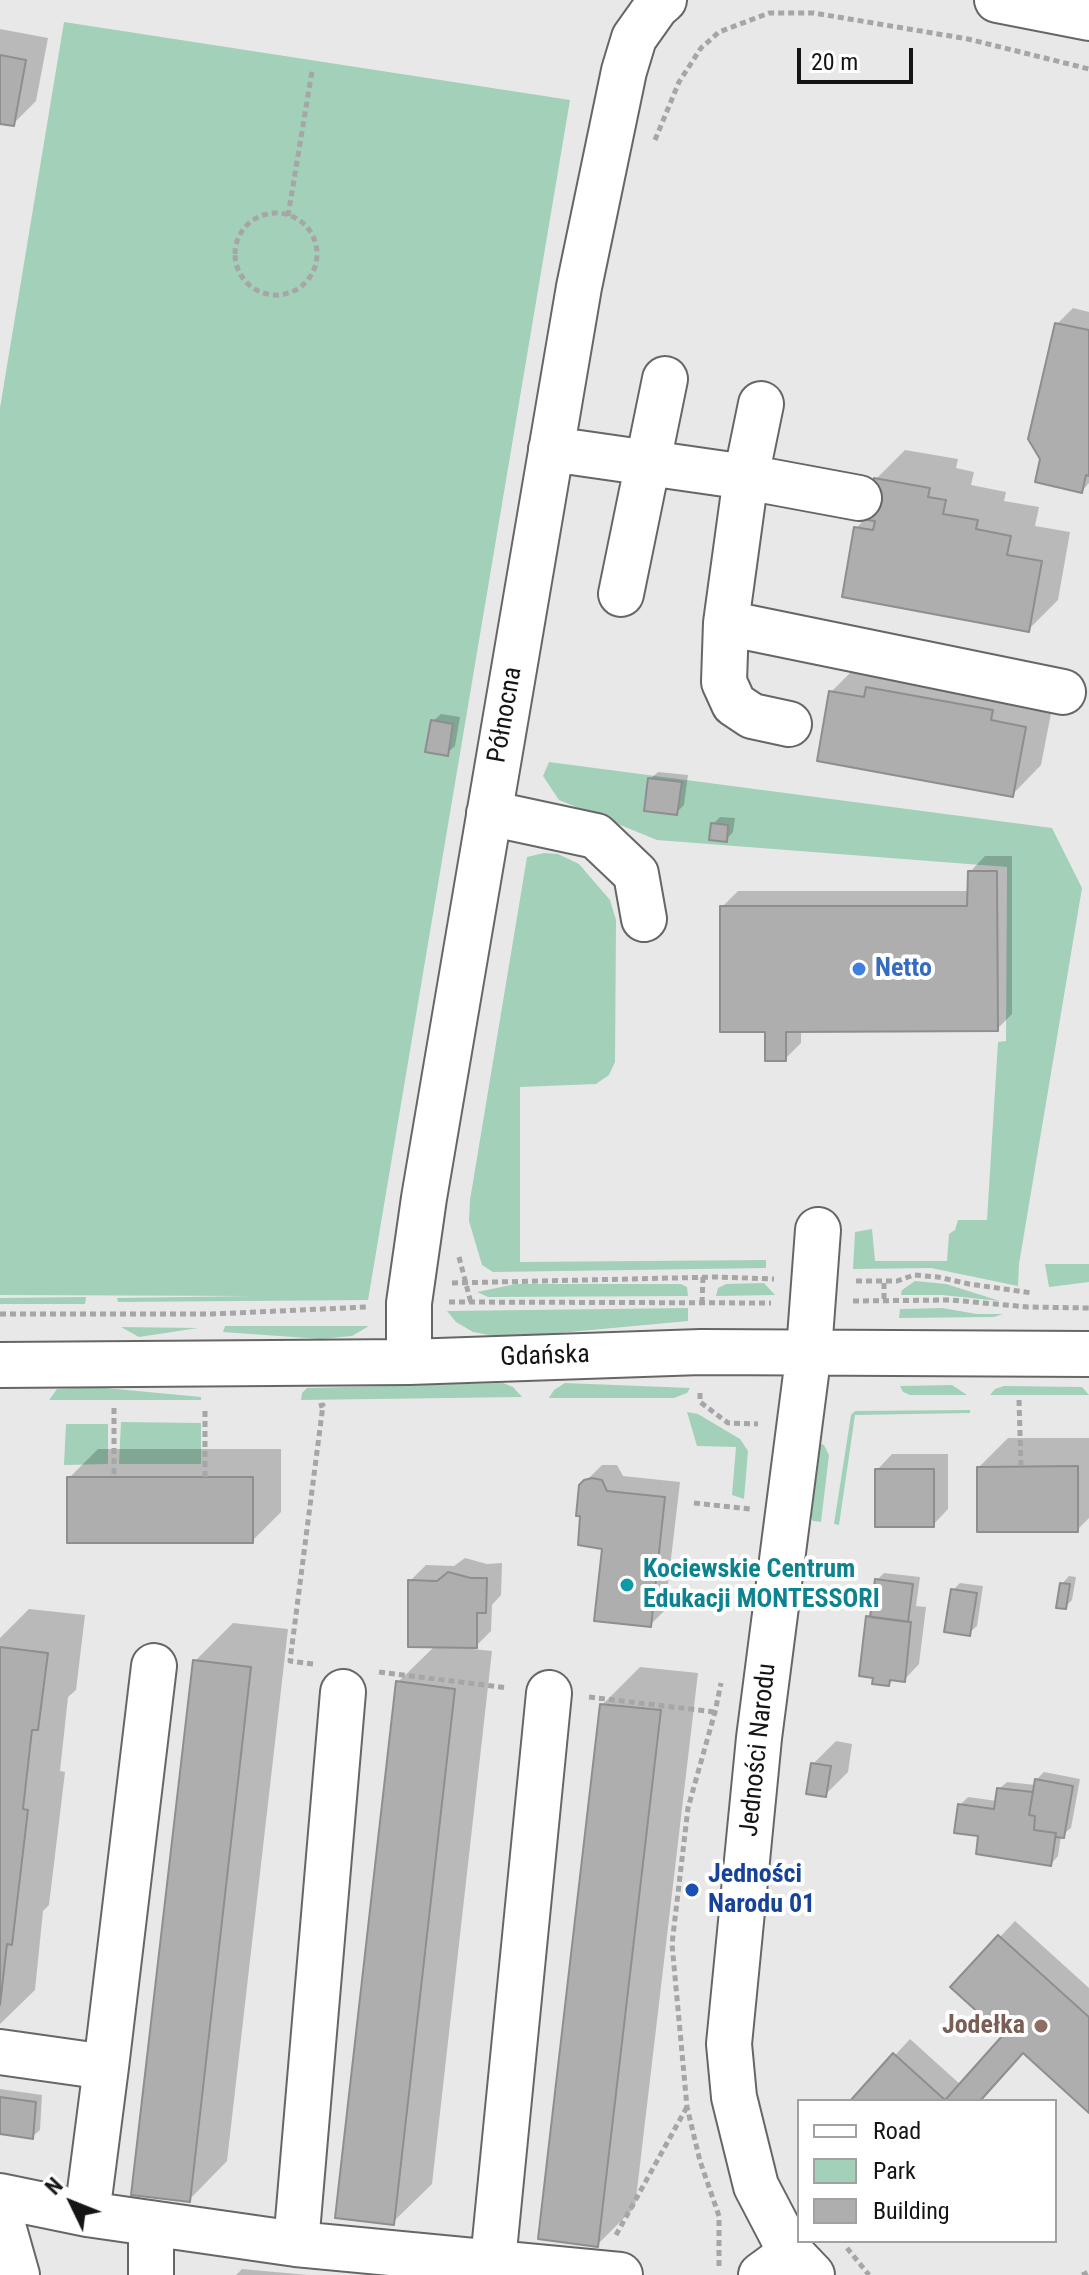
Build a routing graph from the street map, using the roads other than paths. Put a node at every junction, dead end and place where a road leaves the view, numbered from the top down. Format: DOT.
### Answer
graph roads {
  1 [pos="664,0"];
  2 [pos="997,0"];
  3 [pos="1089,18"];
  4 [pos="665,379"];
  5 [pos="761,404"];
  6 [pos="551,449"];
  7 [pos="647,463"];
  8 [pos="746,477"];
  9 [pos="859,498"];
  10 [pos="621,594"];
  11 [pos="726,623"];
  12 [pos="1063,692"];
  13 [pos="789,724"];
  14 [pos="489,813"];
  15 [pos="644,919"];
  16 [pos="818,1230"];
  17 [pos="809,1351"];
  18 [pos="1089,1354"];
  19 [pos="409,1362"];
  20 [pos="0,1365"];
  21 [pos="154,1666"];
  22 [pos="343,1676"];
  23 [pos="549,1693"];
  24 [pos="0,2052"];
  25 [pos="106,2067"];
  26 [pos="0,2196"];
  27 [pos="87,2214"];
  28 [pos="0,2215"];
  29 [pos="151,2223"];
  30 [pos="296,2244"];
  31 [pos="493,2261"];
  32 [pos="788,2268"];
  33 [pos="608,2274"];
  34 [pos="17,2275"];
  35 [pos="151,2275"];
  1 -- 6 [label="street, Północna"];
  2 -- 3 [label="street"];
  4 -- 7 [label="street"];
  5 -- 8 [label="street"];
  6 -- 7 [label="street"];
  6 -- 14 [label="street, Północna"];
  7 -- 8 [label="street"];
  7 -- 10 [label="street"];
  8 -- 9 [label="street"];
  8 -- 11 [label="street"];
  11 -- 12 [label="street"];
  11 -- 13 [label="street"];
  14 -- 15 [label="street"];
  14 -- 19 [label="street, Północna"];
  16 -- 17 [label="street, Jedności Narodu"];
  17 -- 18 [label="street, Gdańska"];
  17 -- 19 [label="street, Gdańska"];
  17 -- 32 [label="street, Jedności Narodu"];
  19 -- 20 [label="street, Gdańska"];
  21 -- 25 [label="street"];
  22 -- 30 [label="street"];
  23 -- 31 [label="street"];
  24 -- 25 [label="street"];
  25 -- 27 [label="street"];
  26 -- 27 [label="street"];
  27 -- 29 [label="street"];
  28 -- 34 [label="street"];
  29 -- 30 [label="street"];
  29 -- 35 [label="street"];
  30 -- 31 [label="street"];
  31 -- 33 [label="street"];
}
